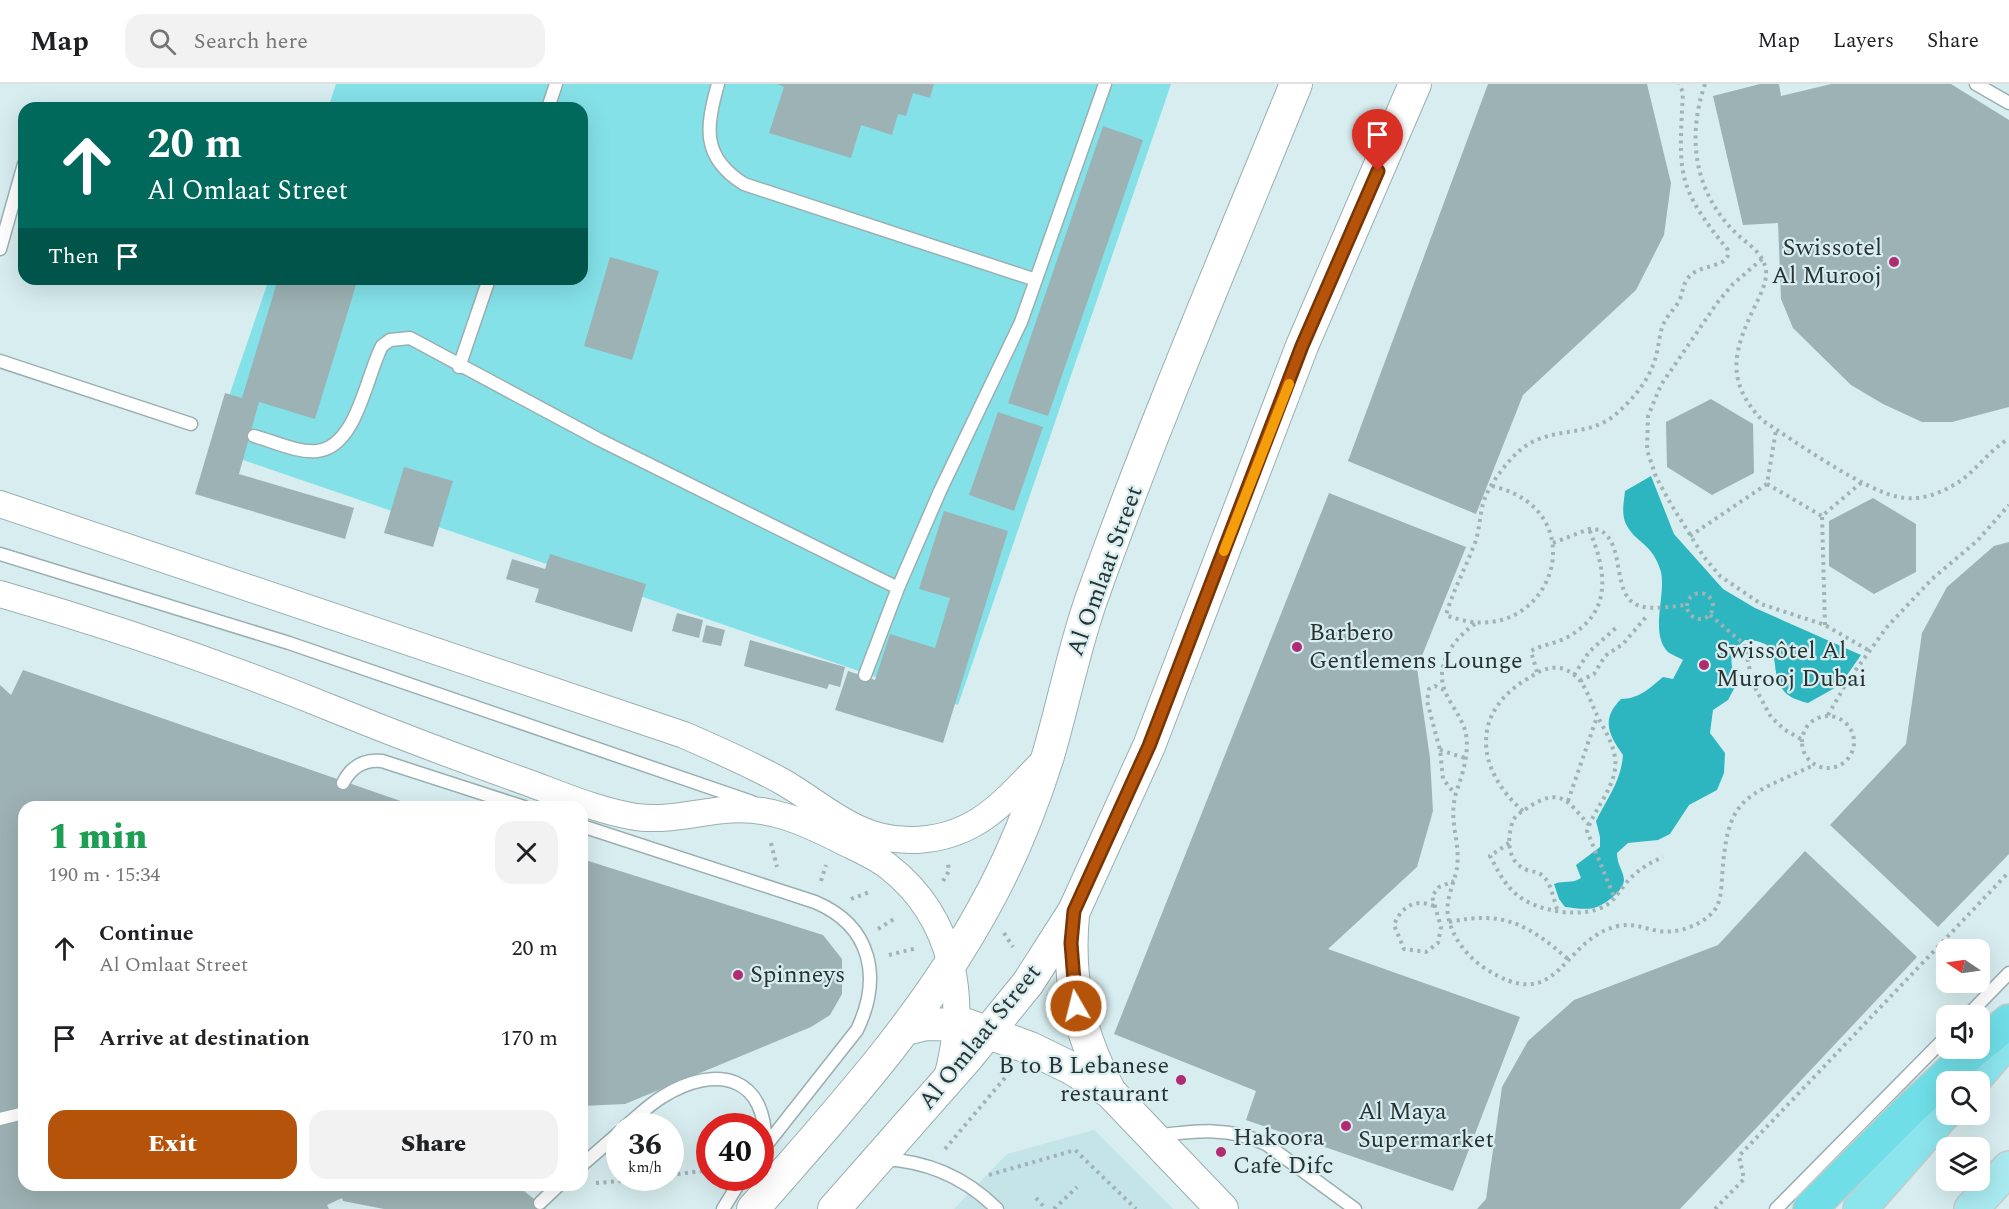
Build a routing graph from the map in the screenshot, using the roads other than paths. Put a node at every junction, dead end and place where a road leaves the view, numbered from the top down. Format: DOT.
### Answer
graph roads {
  1 [pos="556,84"];
  2 [pos="718,84"];
  3 [pos="1105,84"];
  4 [pos="1296,84"];
  5 [pos="1415,84"];
  6 [pos="1976,84"];
  7 [pos="550,102"];
  8 [pos="2009,103"];
  9 [pos="18,185"];
  10 [pos="0,249"];
  11 [pos="1036,280"];
  12 [pos="487,285"];
  13 [pos="0,361"];
  14 [pos="459,367"];
  15 [pos="191,424"];
  16 [pos="254,436"];
  17 [pos="0,504"];
  18 [pos="0,554"];
  19 [pos="898,588"];
  20 [pos="0,594"];
  21 [pos="865,675"];
  22 [pos="1047,758"];
  23 [pos="344,783"];
  24 [pos="505,801"];
  25 [pos="578,801"];
  26 [pos="588,805"];
  27 [pos="772,812"];
  28 [pos="588,828"];
  29 [pos="877,846"];
  30 [pos="1074,911"];
  31 [pos="949,952"];
  32 [pos="2009,973"];
  33 [pos="1978,1005"];
  34 [pos="2009,1021"];
  35 [pos="957,1023"];
  36 [pos="906,1029"];
  37 [pos="988,1031"];
  38 [pos="1990,1037"];
  39 [pos="2009,1039"];
  40 [pos="1936,1047"];
  41 [pos="1964,1059"];
  42 [pos="1981,1071"];
  43 [pos="946,1081"];
  44 [pos="1110,1092"];
  45 [pos="642,1113"];
  46 [pos="762,1113"];
  47 [pos="18,1114"];
  48 [pos="0,1119"];
  49 [pos="1936,1123"];
  50 [pos="774,1136"];
  51 [pos="1152,1136"];
  52 [pos="606,1144"];
  53 [pos="879,1159"];
  54 [pos="588,1160"];
  55 [pos="2009,1168"];
  56 [pos="553,1191"];
  57 [pos="734,1191"];
  58 [pos="540,1203"];
  59 [pos="723,1209"];
  60 [pos="753,1209"];
  61 [pos="834,1209"];
  62 [pos="997,1209"];
  63 [pos="1222,1209"];
  64 [pos="1355,1209"];
  65 [pos="1776,1209"];
  66 [pos="1810,1209"];
  67 [pos="1860,1209"];
  68 [pos="1971,1209"];
  1 -- 7 [label="lane"];
  2 -- 11 [label="lane"];
  3 -- 11 [label="lane"];
  4 -- 22 [label="street, Al Omlaat Street"];
  5 -- 30 [label="street, Al Omlaat Street"];
  6 -- 8 [label="lane"];
  9 -- 10 [label="lane"];
  11 -- 19 [label="lane"];
  12 -- 14 [label="lane"];
  13 -- 15 [label="lane"];
  14 -- 16 [label="lane"];
  14 -- 19 [label="lane"];
  17 -- 29 [label="street"];
  18 -- 27 [label="lane"];
  19 -- 21 [label="lane"];
  20 -- 25 [label="street"];
  22 -- 29 [label="street"];
  22 -- 31 [label="street, Al Omlaat Street"];
  23 -- 24 [label="lane"];
  26 -- 27 [label="street"];
  27 -- 29 [label="street"];
  28 -- 50 [label="lane"];
  29 -- 31 [label="street"];
  30 -- 37 [label="street, Al Omlaat Street"];
  30 -- 44 [label="street"];
  31 -- 35 [label="street"];
  31 -- 36 [label="street, Al Omlaat Street"];
  32 -- 33 [label="lane"];
  34 -- 38 [label="highway"];
  35 -- 36 [label="street"];
  35 -- 37 [label="street"];
  35 -- 43 [label="street"];
  36 -- 60 [label="street, Al Omlaat Street"];
  37 -- 43 [label="street, Al Omlaat Street"];
  37 -- 44 [label="street"];
  39 -- 42 [label="highway"];
  40 -- 65 [label="lane"];
  41 -- 66 [label="highway"];
  43 -- 53 [label="street, Al Omlaat Street"];
  44 -- 51 [label="street"];
  45 -- 46 [label="lane"];
  47 -- 48 [label="lane"];
  49 -- 67 [label="highway"];
  51 -- 63 [label="street"];
  51 -- 64 [label="lane"];
  52 -- 54 [label="lane"];
  53 -- 61 [label="street, Al Omlaat Street"];
  53 -- 62 [label="lane"];
  55 -- 68 [label="main road"];
  56 -- 58 [label="lane"];
  57 -- 59 [label="lane"];
}
